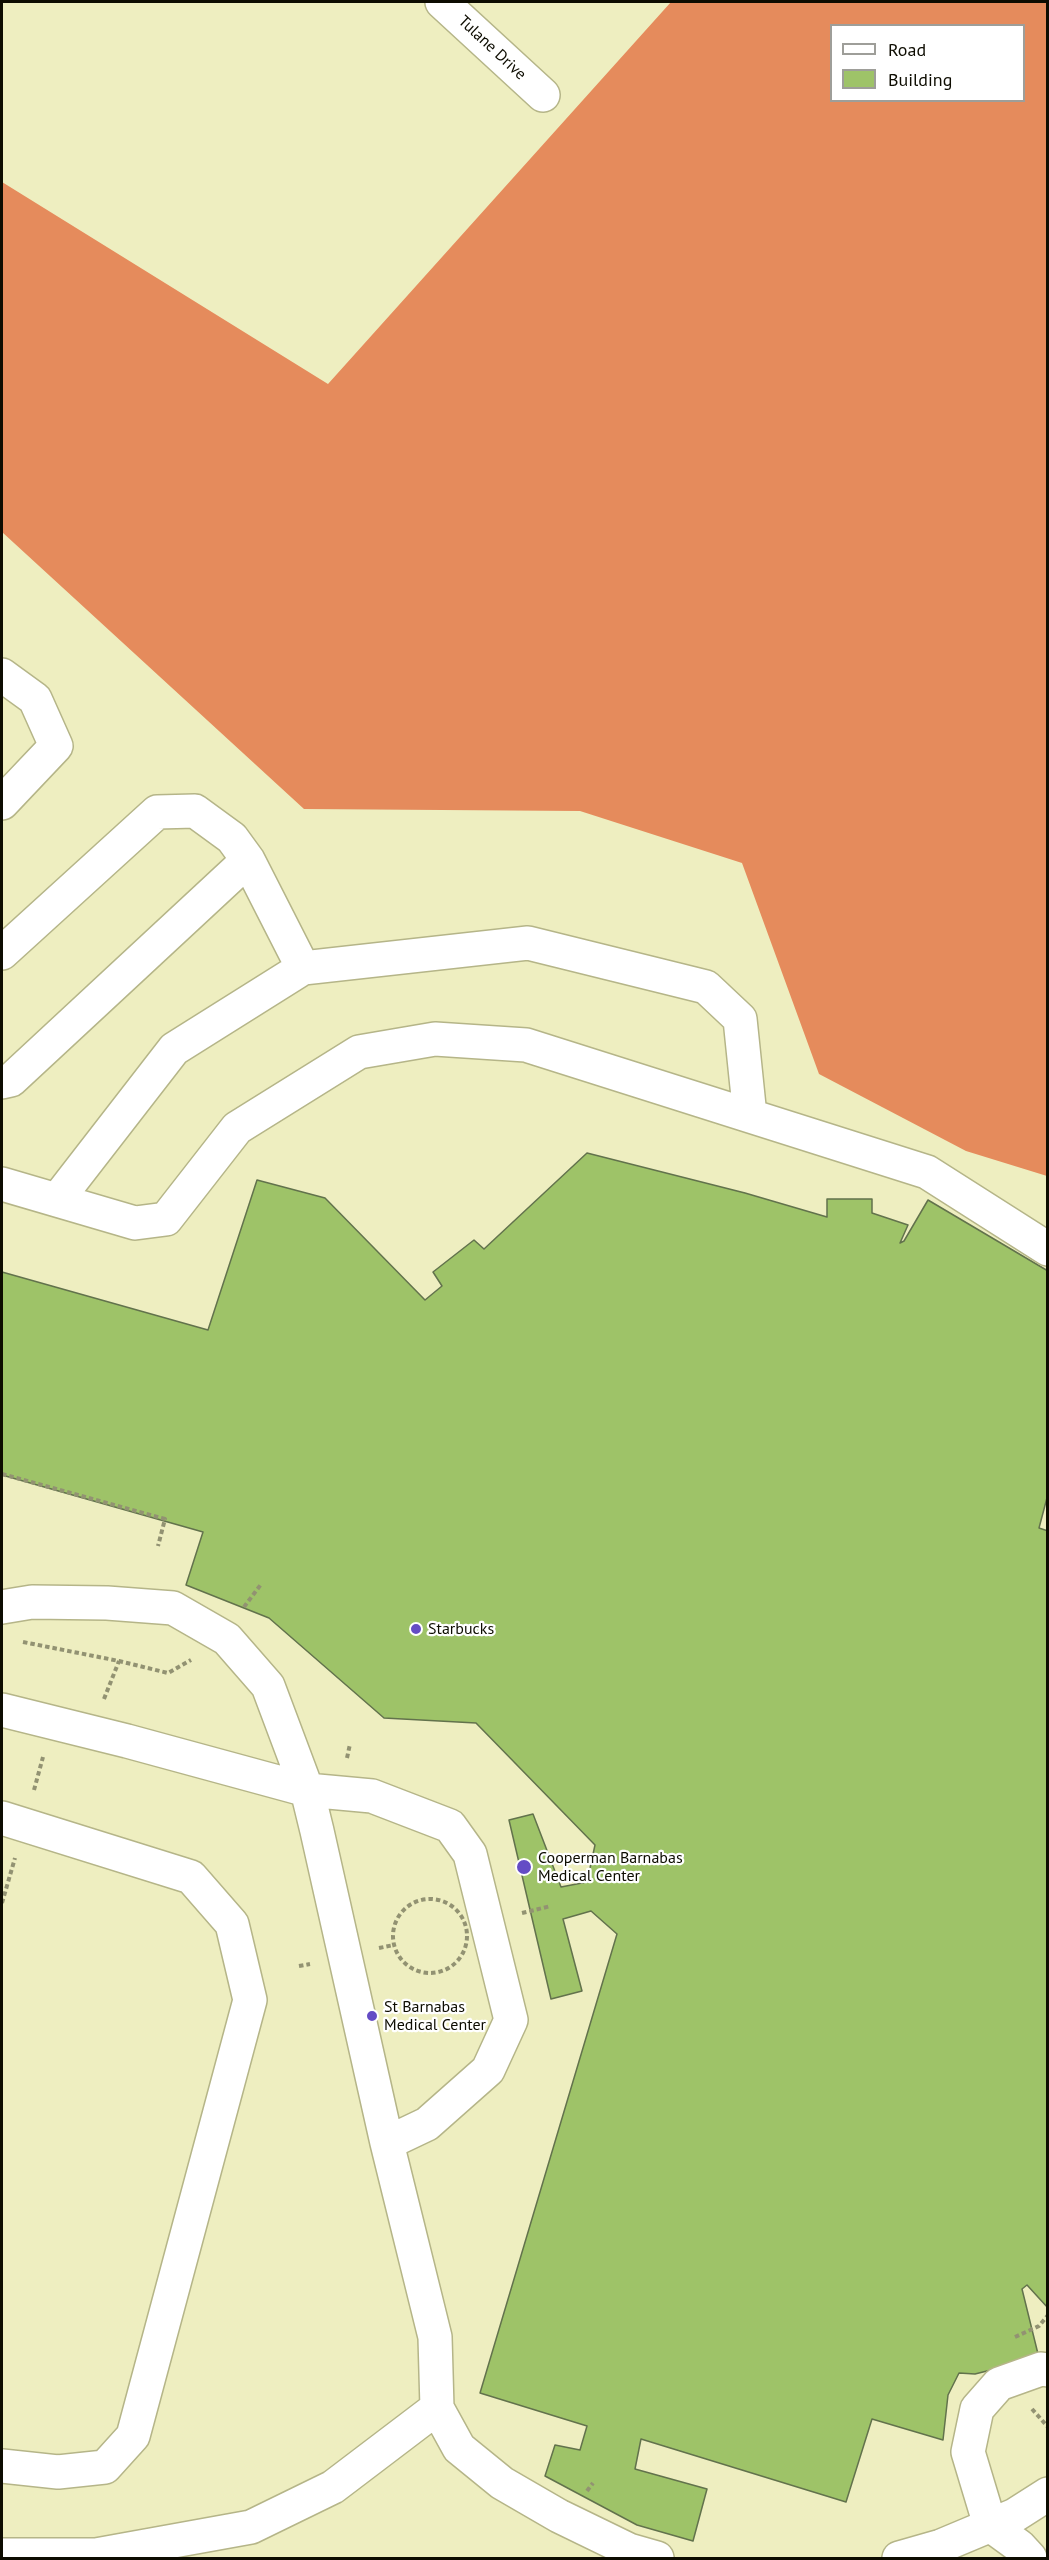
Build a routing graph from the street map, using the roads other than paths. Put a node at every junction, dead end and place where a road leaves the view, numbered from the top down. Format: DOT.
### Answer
graph roads {
  1 [pos="442,2"];
  2 [pos="543,95"];
  3 [pos="2,675"];
  4 [pos="2,803"];
  5 [pos="248,860"];
  6 [pos="2,953"];
  7 [pos="303,968"];
  8 [pos="2,1082"];
  9 [pos="750,1116"];
  10 [pos="2,1184"];
  11 [pos="57,1200"];
  12 [pos="1047,1249"];
  13 [pos="2,1607"];
  14 [pos="2,1710"];
  15 [pos="307,1790"];
  16 [pos="13,1822"];
  17 [pos="387,2143"];
  18 [pos="1047,2370"];
  19 [pos="437,2408"];
  20 [pos="2,2466"];
  21 [pos="1043,2506"];
  22 [pos="990,2525"];
  23 [pos="2,2555"];
  24 [pos="95,2557"];
  25 [pos="657,2559"];
  26 [pos="899,2559"];
  27 [pos="1030,2559"];
  1 -- 2 [label="street, Tulane Drive"];
  3 -- 4 [label="street"];
  5 -- 6 [label="street"];
  5 -- 7 [label="street"];
  5 -- 8 [label="street"];
  7 -- 9 [label="street"];
  7 -- 11 [label="street"];
  9 -- 11 [label="street"];
  9 -- 12 [label="street"];
  10 -- 11 [label="street"];
  13 -- 15 [label="street"];
  14 -- 15 [label="street"];
  15 -- 17 [label="street"];
  15 -- 17 [label="street"];
  16 -- 20 [label="street"];
  17 -- 19 [label="street"];
  18 -- 22 [label="street"];
  19 -- 24 [label="street"];
  19 -- 25 [label="street"];
  21 -- 22 [label="street"];
  22 -- 26 [label="street"];
  22 -- 27 [label="street"];
  23 -- 24 [label="street"];
}
